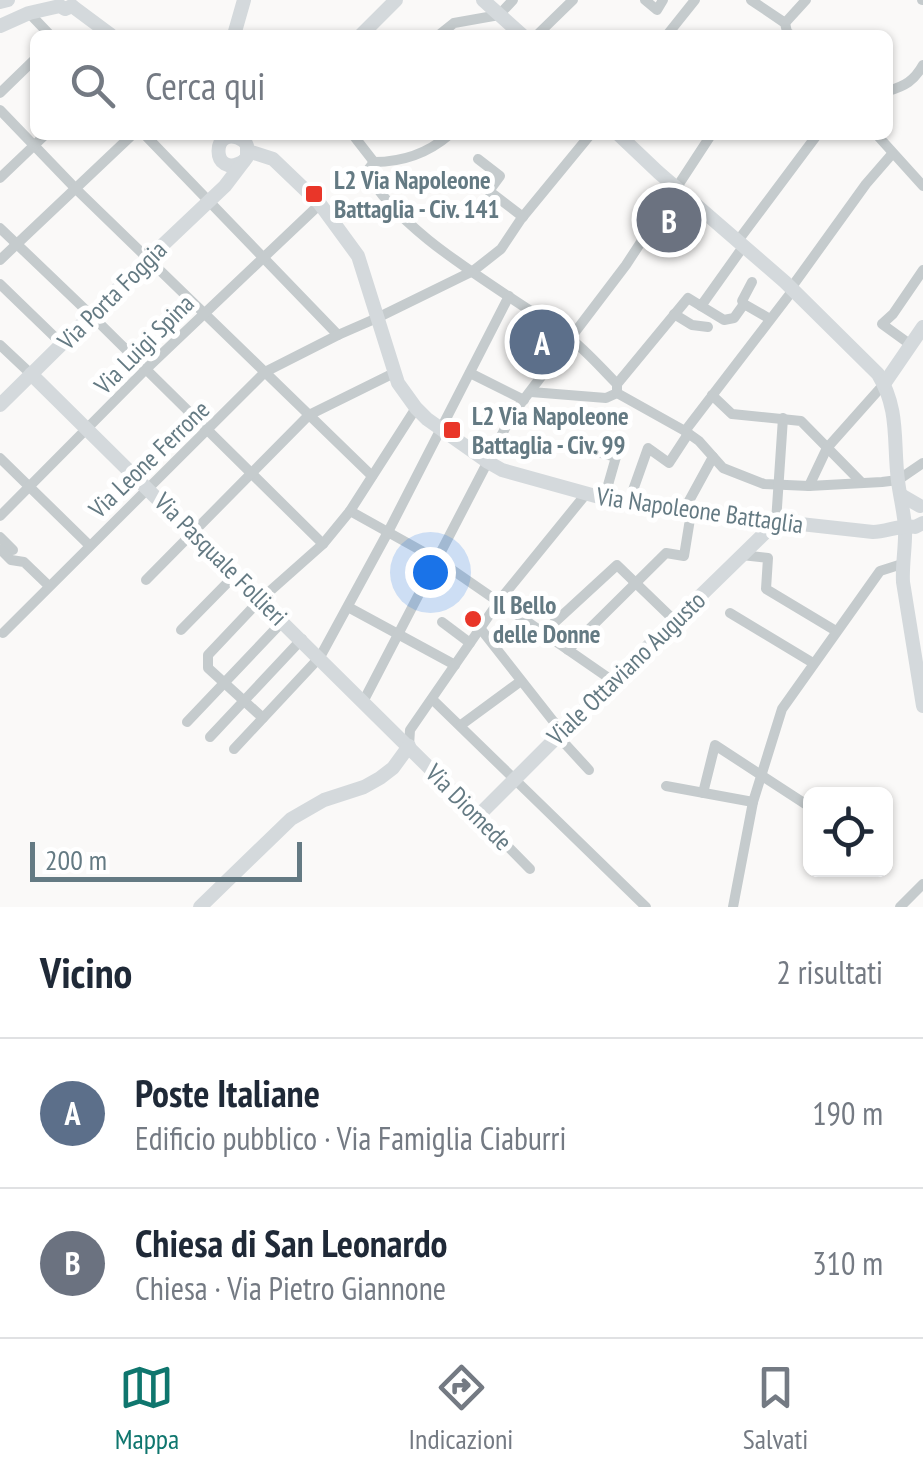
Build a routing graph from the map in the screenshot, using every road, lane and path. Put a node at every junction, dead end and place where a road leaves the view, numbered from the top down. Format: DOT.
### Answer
graph roads {
  1 [pos="8,0"];
  2 [pos="244,0"];
  3 [pos="396,0"];
  4 [pos="483,0"];
  5 [pos="513,0"];
  6 [pos="574,0"];
  7 [pos="645,0"];
  8 [pos="663,0"];
  9 [pos="751,0"];
  10 [pos="806,0"];
  11 [pos="0,2"];
  12 [pos="690,2"];
  13 [pos="66,3"];
  14 [pos="29,13"];
  15 [pos="500,14"];
  16 [pos="0,26"];
  17 [pos="45,30"];
  18 [pos="104,30"];
  19 [pos="235,30"];
  20 [pos="366,30"];
  21 [pos="446,30"];
  22 [pos="517,30"];
  23 [pos="543,30"];
  24 [pos="670,30"];
  25 [pos="786,30"];
  26 [pos="788,30"];
  27 [pos="30,64"];
  28 [pos="923,65"];
  29 [pos="893,90"];
  30 [pos="0,93"];
  31 [pos="0,110"];
  32 [pos="40,140"];
  33 [pos="127,140"];
  34 [pos="149,140"];
  35 [pos="357,140"];
  36 [pos="442,140"];
  37 [pos="585,140"];
  38 [pos="624,140"];
  39 [pos="708,140"];
  40 [pos="813,140"];
  41 [pos="881,140"];
  42 [pos="221,145"];
  43 [pos="34,146"];
  44 [pos="245,146"];
  45 [pos="892,154"];
  46 [pos="478,159"];
  47 [pos="374,162"];
  48 [pos="0,178"];
  49 [pos="226,186"];
  50 [pos="923,186"];
  51 [pos="676,187"];
  52 [pos="76,189"];
  53 [pos="208,202"];
  54 [pos="320,204"];
  55 [pos="523,217"];
  56 [pos="0,228"];
  57 [pos="740,244"];
  58 [pos="16,245"];
  59 [pos="262,258"];
  60 [pos="148,259"];
  61 [pos="0,260"];
  62 [pos="730,265"];
  63 [pos="923,270"];
  64 [pos="474,271"];
  65 [pos="742,274"];
  66 [pos="752,282"];
  67 [pos="0,284"];
  68 [pos="792,289"];
  69 [pos="510,296"];
  70 [pos="744,304"];
  71 [pos="701,306"];
  72 [pos="204,313"];
  73 [pos="674,314"];
  74 [pos="91,315"];
  75 [pos="377,318"];
  76 [pos="770,320"];
  77 [pos="923,327"];
  78 [pos="708,328"];
  79 [pos="338,334"];
  80 [pos="572,339"];
  81 [pos="0,344"];
  82 [pos="62,344"];
  83 [pos="911,345"];
  84 [pos="146,369"];
  85 [pos="265,372"];
  86 [pos="470,373"];
  87 [pos="32,374"];
  88 [pos="394,374"];
  89 [pos="884,384"];
  90 [pos="617,388"];
  91 [pos="528,396"];
  92 [pos="712,396"];
  93 [pos="0,405"];
  94 [pos="416,408"];
  95 [pos="309,415"];
  96 [pos="783,418"];
  97 [pos="88,430"];
  98 [pos="208,430"];
  99 [pos="442,430"];
  100 [pos="686,432"];
  101 [pos="827,448"];
  102 [pos="588,450"];
  103 [pos="714,457"];
  104 [pos="0,458"];
  105 [pos="488,462"];
  106 [pos="923,463"];
  107 [pos="252,474"];
  108 [pos="372,476"];
  109 [pos="861,482"];
  110 [pos="778,486"];
  111 [pos="806,486"];
  112 [pos="30,487"];
  113 [pos="899,487"];
  114 [pos="148,488"];
  115 [pos="632,493"];
  116 [pos="586,494"];
  117 [pos="604,499"];
  118 [pos="921,507"];
  119 [pos="350,511"];
  120 [pos="687,512"];
  121 [pos="0,516"];
  122 [pos="776,522"];
  123 [pos="912,522"];
  124 [pos="388,532"];
  125 [pos="888,532"];
  126 [pos="194,533"];
  127 [pos="0,537"];
  128 [pos="323,544"];
  129 [pos="89,545"];
  130 [pos="903,548"];
  131 [pos="0,549"];
  132 [pos="13,550"];
  133 [pos="742,555"];
  134 [pos="438,560"];
  135 [pos="902,564"];
  136 [pos="236,574"];
  137 [pos="146,580"];
  138 [pos="636,583"];
  139 [pos="48,586"];
  140 [pos="260,599"];
  141 [pos="499,601"];
  142 [pos="348,607"];
  143 [pos="730,613"];
  144 [pos="283,620"];
  145 [pos="674,620"];
  146 [pos="442,622"];
  147 [pos="480,628"];
  148 [pos="181,630"];
  149 [pos="836,631"];
  150 [pos="3,633"];
  151 [pos="543,633"];
  152 [pos="399,635"];
  153 [pos="302,639"];
  154 [pos="470,643"];
  155 [pos="568,650"];
  156 [pos="320,657"];
  157 [pos="814,663"];
  158 [pos="455,664"];
  159 [pos="612,680"];
  160 [pos="521,681"];
  161 [pos="224,682"];
  162 [pos="432,698"];
  163 [pos="244,700"];
  164 [pos="364,700"];
  165 [pos="923,706"];
  166 [pos="263,718"];
  167 [pos="187,722"];
  168 [pos="462,725"];
  169 [pos="559,733"];
  170 [pos="210,737"];
  171 [pos="409,746"];
  172 [pos="234,749"];
  173 [pos="589,770"];
  174 [pos="761,774"];
  175 [pos="515,778"];
  176 [pos="666,786"];
  177 [pos="703,793"];
  178 [pos="753,802"];
  179 [pos="803,802"];
  180 [pos="478,816"];
  181 [pos="530,869"];
  182 [pos="923,884"];
  183 [pos="900,906"];
  184 [pos="200,907"];
  185 [pos="646,907"];
  186 [pos="732,907"];
  1 -- 11 [label="street"];
  2 -- 19 [label="street"];
  3 -- 20 [label="street"];
  4 -- 15 [label="street"];
  5 -- 15 [label="street"];
  6 -- 23 [label="street"];
  7 -- 8 [label="street"];
  9 -- 25 [label="street"];
  10 -- 26 [label="street"];
  12 -- 24 [label="street"];
  13 -- 14 [label="street"];
  13 -- 18 [label="street"];
  14 -- 16 [label="street"];
  14 -- 17 [label="street"];
  15 -- 21 [label="street"];
  15 -- 22 [label="street"];
  27 -- 30 [label="street"];
  28 -- 29 [label="street"];
  31 -- 43 [label="street"];
  32 -- 43 [label="street"];
  33 -- 52 [label="street"];
  34 -- 53 [label="street"];
  35 -- 47 [label="street"];
  36 -- 47 [label="street"];
  37 -- 55 [label="street, Via Leone Ferrone"];
  38 -- 51 [label="street"];
  39 -- 51 [label="street"];
  40 -- 57 [label="street"];
  41 -- 45 [label="street"];
  42 -- 44 [label="street"];
  42 -- 49 [label="street"];
  43 -- 48 [label="street"];
  43 -- 52 [label="street"];
  44 -- 49 [label="street, Via Porta Foggia"];
  44 -- 54 [label="street, Via Napoleone Battaglia"];
  45 -- 50 [label="street"];
  45 -- 68 [label="street"];
  46 -- 55 [label="street"];
  47 -- 64 [label="street"];
  49 -- 53 [label="street, Via Porta Foggia"];
  51 -- 57 [label="street"];
  51 -- 80 [label="street"];
  52 -- 58 [label="street"];
  52 -- 60 [label="street"];
  53 -- 59 [label="street"];
  53 -- 60 [label="street, Via Porta Foggia"];
  54 -- 59 [label="street, Via Luigi Spina"];
  54 -- 75 [label="street, Via Napoleone Battaglia"];
  55 -- 64 [label="street, Via Leone Ferrone"];
  56 -- 58 [label="street"];
  57 -- 62 [label="street"];
  57 -- 68 [label="street"];
  58 -- 61 [label="street"];
  58 -- 74 [label="street"];
  59 -- 72 [label="street, Via Luigi Spina"];
  59 -- 79 [label="street"];
  60 -- 72 [label="street"];
  60 -- 74 [label="street, Via Porta Foggia"];
  62 -- 65 [label="street"];
  62 -- 71 [label="street"];
  63 -- 83 [label="street"];
  64 -- 69 [label="street"];
  64 -- 75 [label="street, Via Leone Ferrone"];
  66 -- 70 [label="street"];
  67 -- 82 [label="street"];
  68 -- 76 [label="street"];
  68 -- 89 [label="street"];
  69 -- 80 [label="street"];
  69 -- 86 [label="street"];
  70 -- 71 [label="street"];
  70 -- 76 [label="street"];
  71 -- 73 [label="street"];
  72 -- 84 [label="street, Via Luigi Spina"];
  72 -- 85 [label="street"];
  73 -- 78 [label="street"];
  73 -- 90 [label="street"];
  74 -- 82 [label="street, Via Porta Foggia"];
  74 -- 84 [label="street"];
  75 -- 79 [label="street, Via Leone Ferrone"];
  75 -- 88 [label="street, Via Napoleone Battaglia"];
  76 -- 92 [label="street"];
  77 -- 83 [label="street"];
  79 -- 85 [label="street, Via Leone Ferrone"];
  80 -- 90 [label="street"];
  80 -- 91 [label="street"];
  81 -- 87 [label="street"];
  82 -- 87 [label="street, Via Porta Foggia"];
  83 -- 89 [label="street"];
  84 -- 97 [label="street, Via Luigi Spina"];
  84 -- 98 [label="street"];
  85 -- 95 [label="street"];
  85 -- 98 [label="street, Via Leone Ferrone"];
  86 -- 91 [label="street"];
  86 -- 99 [label="street"];
  87 -- 93 [label="street, Via Porta Foggia"];
  87 -- 97 [label="street, Via Pasquale Follieri"];
  88 -- 94 [label="street, Via Napoleone Battaglia"];
  88 -- 95 [label="street"];
  89 -- 101 [label="street"];
  89 -- 113 [label="street"];
  90 -- 91 [label="street"];
  90 -- 100 [label="street"];
  91 -- 105 [label="street"];
  92 -- 96 [label="street"];
  92 -- 100 [label="street"];
  94 -- 99 [label="street, Via Napoleone Battaglia"];
  94 -- 108 [label="street"];
  95 -- 107 [label="street"];
  95 -- 108 [label="street"];
  96 -- 101 [label="street"];
  96 -- 110 [label="street"];
  97 -- 112 [label="street, Via Luigi Spina"];
  97 -- 114 [label="street, Via Pasquale Follieri"];
  98 -- 107 [label="street"];
  98 -- 114 [label="street, Via Leone Ferrone"];
  99 -- 105 [label="street, Via Napoleone Battaglia"];
  99 -- 124 [label="street"];
  100 -- 103 [label="street"];
  100 -- 115 [label="street"];
  101 -- 109 [label="street"];
  101 -- 111 [label="street"];
  102 -- 117 [label="street"];
  103 -- 110 [label="street"];
  103 -- 120 [label="street"];
  104 -- 112 [label="street"];
  105 -- 116 [label="street, Via Napoleone Battaglia"];
  105 -- 134 [label="street"];
  106 -- 113 [label="street"];
  107 -- 126 [label="street"];
  107 -- 128 [label="street"];
  108 -- 119 [label="street"];
  109 -- 111 [label="street"];
  109 -- 113 [label="street"];
  110 -- 111 [label="street"];
  110 -- 122 [label="street"];
  112 -- 121 [label="street, Via Luigi Spina"];
  112 -- 129 [label="street"];
  113 -- 118 [label="street"];
  113 -- 123 [label="street"];
  114 -- 126 [label="street, Via Pasquale Follieri"];
  114 -- 129 [label="street, Via Leone Ferrone"];
  116 -- 117 [label="street, Via Napoleone Battaglia"];
  116 -- 141 [label="street"];
  117 -- 120 [label="street, Via Napoleone Battaglia"];
  118 -- 123 [label="street, Via Napoleone Battaglia"];
  119 -- 124 [label="street"];
  119 -- 128 [label="street"];
  120 -- 122 [label="street, Via Napoleone Battaglia"];
  120 -- 138 [label="street"];
  122 -- 125 [label="street, Via Napoleone Battaglia"];
  122 -- 133 [label="street, Viale Ottaviano Augusto"];
  123 -- 125 [label="street, Via Napoleone Battaglia"];
  123 -- 130 [label="street"];
  124 -- 134 [label="street"];
  124 -- 142 [label="street"];
  125 -- 130 [label="street"];
  126 -- 136 [label="street, Via Pasquale Follieri"];
  126 -- 137 [label="street"];
  127 -- 132 [label="street"];
  128 -- 140 [label="street"];
  129 -- 139 [label="street, Via Leone Ferrone"];
  130 -- 135 [label="street"];
  131 -- 139 [label="street"];
  133 -- 145 [label="street, Viale Ottaviano Augusto"];
  133 -- 149 [label="street"];
  134 -- 141 [label="street"];
  134 -- 152 [label="street"];
  135 -- 149 [label="street"];
  135 -- 165 [label="street"];
  136 -- 140 [label="street, Via Pasquale Follieri"];
  136 -- 148 [label="street"];
  138 -- 145 [label="street"];
  138 -- 151 [label="street"];
  138 -- 155 [label="street"];
  139 -- 150 [label="street, Via Leone Ferrone"];
  140 -- 144 [label="street, Via Pasquale Follieri"];
  140 -- 161 [label="street"];
  141 -- 147 [label="street"];
  141 -- 151 [label="street"];
  142 -- 152 [label="street"];
  142 -- 156 [label="street"];
  143 -- 157 [label="street"];
  144 -- 153 [label="street, Via Pasquale Follieri"];
  144 -- 161 [label="street"];
  145 -- 159 [label="street, Viale Ottaviano Augusto"];
  146 -- 154 [label="street"];
  147 -- 154 [label="street"];
  147 -- 160 [label="street"];
  149 -- 157 [label="street"];
  151 -- 155 [label="street"];
  152 -- 158 [label="street"];
  152 -- 164 [label="street"];
  153 -- 156 [label="street, Via Pasquale Follieri"];
  153 -- 163 [label="street"];
  154 -- 158 [label="street"];
  155 -- 159 [label="street"];
  156 -- 164 [label="street, Via Pasquale Follieri"];
  156 -- 166 [label="street"];
  157 -- 174 [label="street"];
  158 -- 162 [label="street"];
  159 -- 169 [label="street, Viale Ottaviano Augusto"];
  160 -- 168 [label="street"];
  160 -- 169 [label="street"];
  161 -- 163 [label="street"];
  161 -- 167 [label="street"];
  162 -- 168 [label="street"];
  162 -- 171 [label="street"];
  163 -- 166 [label="street"];
  163 -- 170 [label="street"];
  164 -- 171 [label="street, Via Pasquale Follieri"];
  166 -- 172 [label="street"];
  168 -- 175 [label="street"];
  169 -- 173 [label="street"];
  169 -- 175 [label="street, Viale Ottaviano Augusto"];
  171 -- 180 [label="street, Via Diomede"];
  171 -- 184 [label="street"];
  174 -- 177 [label="street"];
  174 -- 178 [label="street"];
  174 -- 179 [label="street"];
  175 -- 180 [label="street, Viale Ottaviano Augusto"];
  175 -- 185 [label="street"];
  176 -- 177 [label="street"];
  177 -- 178 [label="street"];
  178 -- 186 [label="street"];
  180 -- 181 [label="street, Via Diomede"];
  182 -- 183 [label="street"];
}
